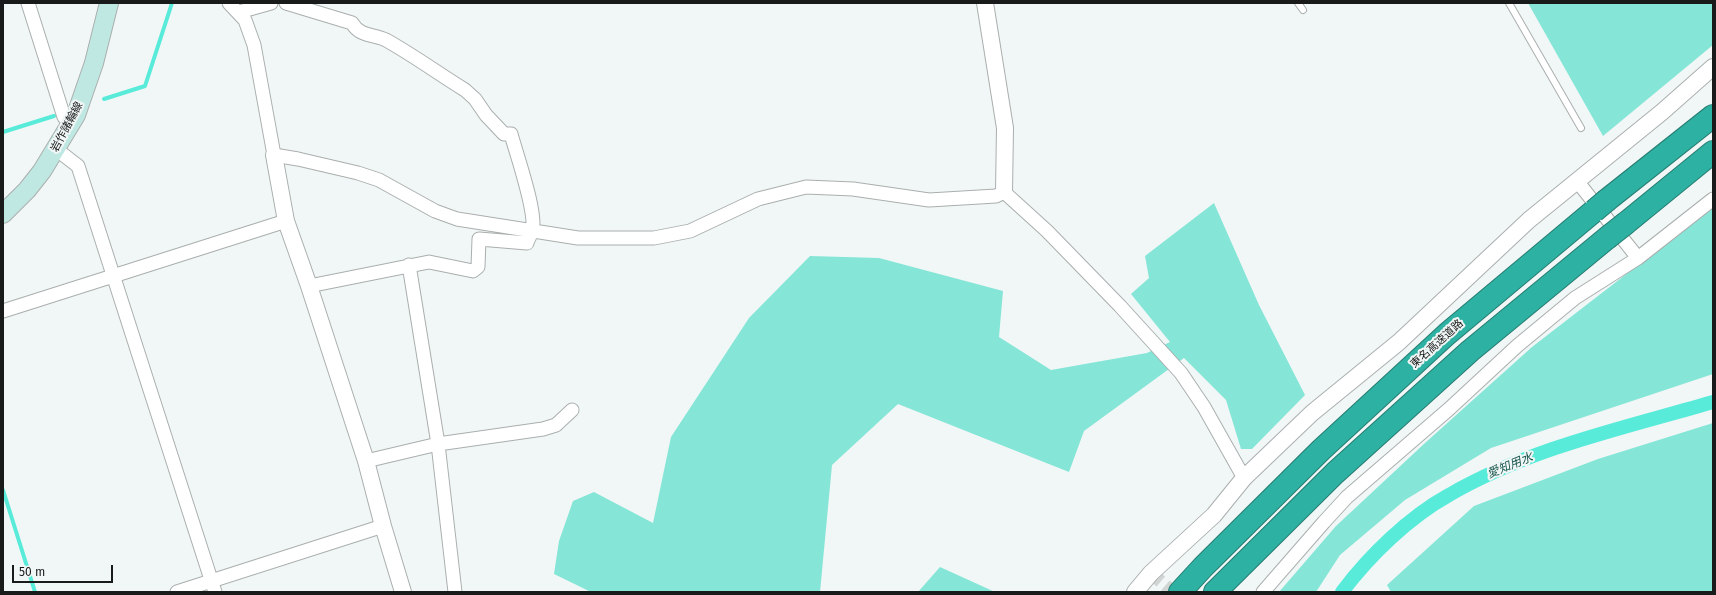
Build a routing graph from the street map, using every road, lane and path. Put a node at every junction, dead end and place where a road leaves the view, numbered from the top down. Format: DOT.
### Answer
graph roads {
  1 [pos="28,3"];
  2 [pos="109,3"];
  3 [pos="271,3"];
  4 [pos="286,3"];
  5 [pos="985,3"];
  6 [pos="1298,3"];
  7 [pos="1508,3"];
  8 [pos="234,8"];
  9 [pos="1302,10"];
  10 [pos="1713,67"];
  11 [pos="1713,116"];
  12 [pos="64,117"];
  13 [pos="1581,128"];
  14 [pos="56,149"];
  15 [pos="1713,152"];
  16 [pos="274,155"];
  17 [pos="1577,181"];
  18 [pos="1004,192"];
  19 [pos="1713,199"];
  20 [pos="3,214"];
  21 [pos="286,222"];
  22 [pos="533,230"];
  23 [pos="1638,258"];
  24 [pos="409,265"];
  25 [pos="113,275"];
  26 [pos="309,286"];
  27 [pos="3,311"];
  28 [pos="572,410"];
  29 [pos="438,444"];
  30 [pos="366,461"];
  31 [pos="1244,478"];
  32 [pos="383,526"];
  33 [pos="213,586"];
  34 [pos="177,592"];
  35 [pos="403,592"];
  36 [pos="455,592"];
  37 [pos="1135,592"];
  38 [pos="1180,592"];
  39 [pos="1215,592"];
  40 [pos="1263,592"];
  1 -- 12 [label="street"];
  2 -- 14 [label="main road, 岩作諸輪線"];
  3 -- 8 [label="street"];
  4 -- 22 [label="street"];
  5 -- 18 [label="street"];
  6 -- 9 [label="lane"];
  7 -- 13 [label="lane"];
  8 -- 16 [label="street"];
  10 -- 17 [label="street"];
  11 -- 38 [label="highway, 東名高速道路"];
  14 -- 20 [label="main road, 岩作諸輪線"];
  14 -- 25 [label="street"];
  15 -- 39 [label="highway, bridge"];
  16 -- 21 [label="street"];
  16 -- 22 [label="street"];
  17 -- 23 [label="street"];
  17 -- 31 [label="street"];
  18 -- 22 [label="street"];
  18 -- 31 [label="street"];
  19 -- 23 [label="street"];
  21 -- 25 [label="street"];
  21 -- 26 [label="street"];
  22 -- 24 [label="street"];
  23 -- 40 [label="street"];
  24 -- 26 [label="street"];
  24 -- 29 [label="street"];
  25 -- 27 [label="street"];
  25 -- 33 [label="street"];
  26 -- 30 [label="street"];
  28 -- 29 [label="street"];
  29 -- 30 [label="street"];
  29 -- 36 [label="street"];
  30 -- 32 [label="street"];
  31 -- 37 [label="street"];
  32 -- 33 [label="street"];
  32 -- 35 [label="street"];
  33 -- 34 [label="street"];
}
